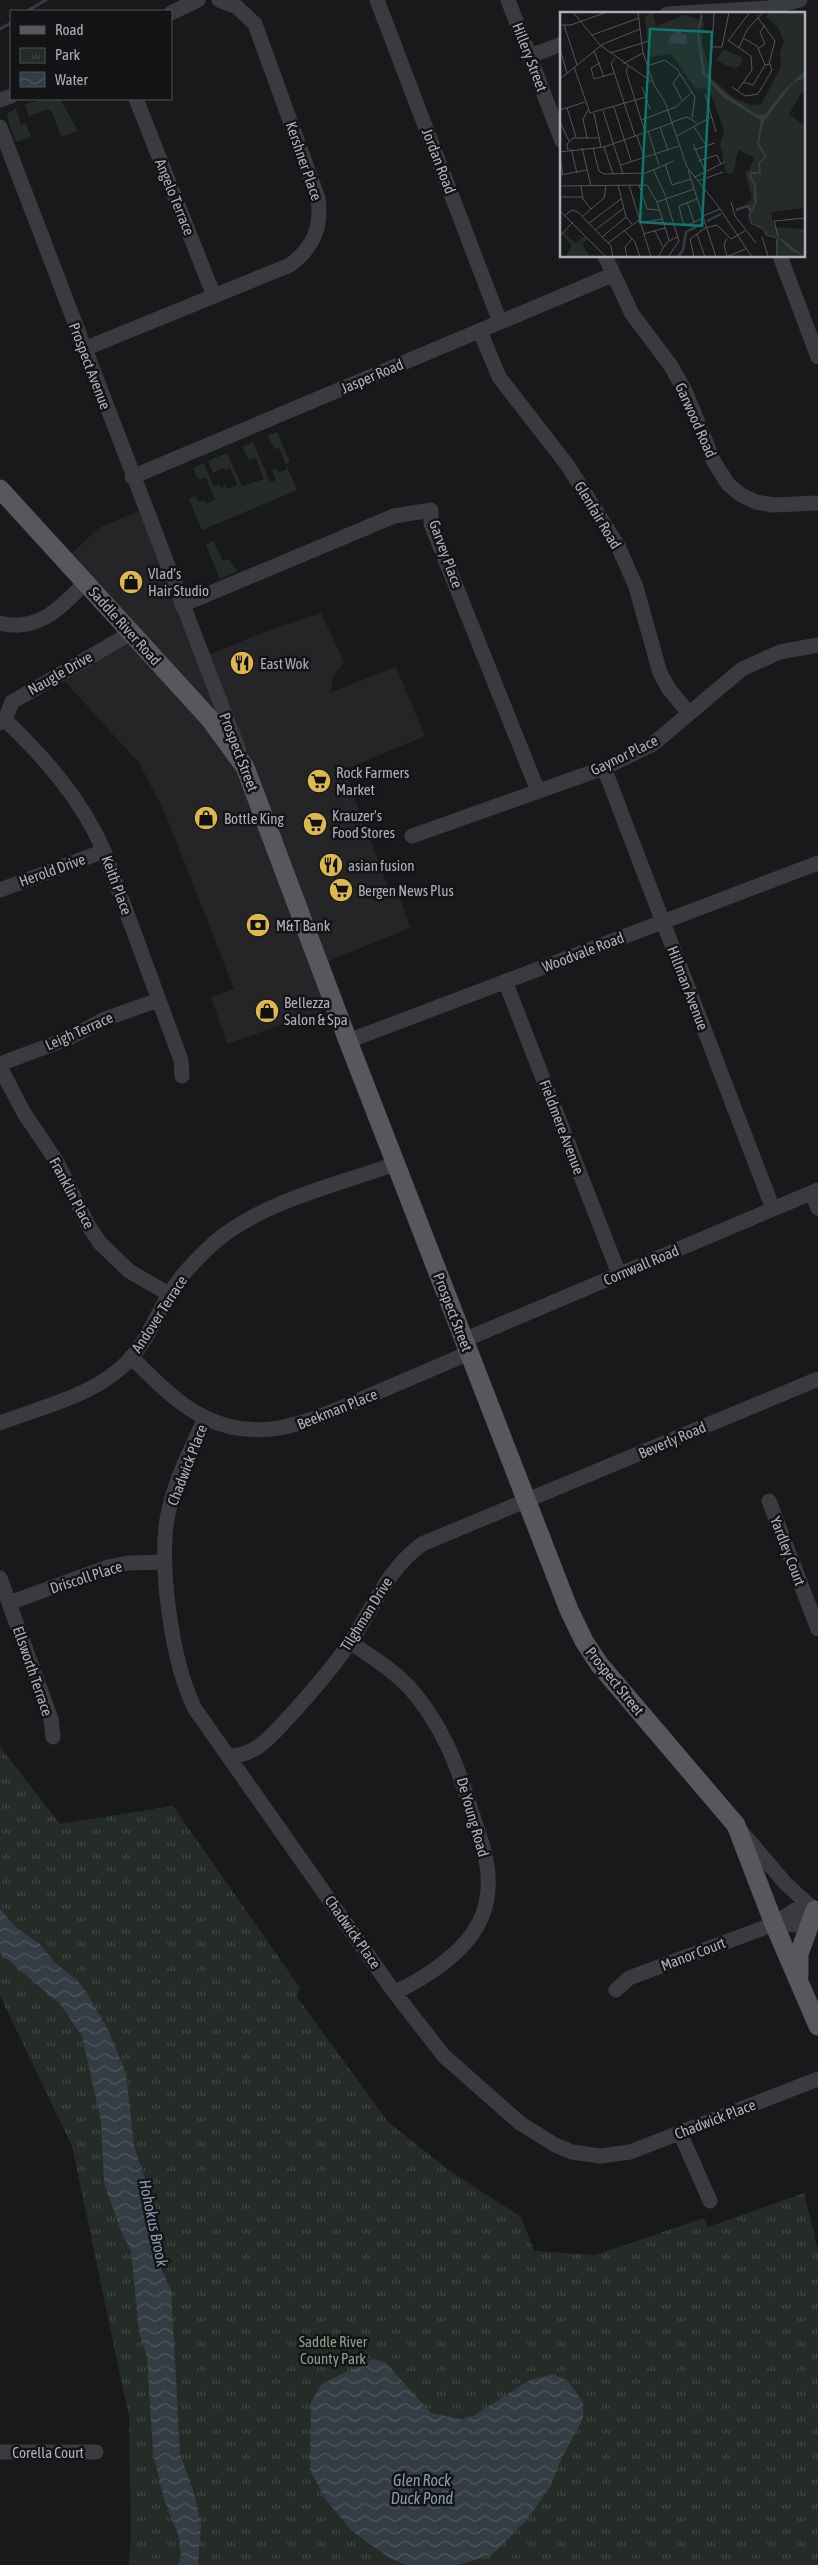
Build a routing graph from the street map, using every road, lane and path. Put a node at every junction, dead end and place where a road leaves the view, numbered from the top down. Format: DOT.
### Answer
graph roads {
  1 [pos="198,0"];
  2 [pos="218,0"];
  3 [pos="377,0"];
  4 [pos="508,0"];
  5 [pos="800,0"];
  6 [pos="700,12"];
  7 [pos="172,13"];
  8 [pos="560,45"];
  9 [pos="530,56"];
  10 [pos="136,100"];
  11 [pos="0,127"];
  12 [pos="560,136"];
  13 [pos="606,258"];
  14 [pos="781,258"];
  15 [pos="612,275"];
  16 [pos="214,296"];
  17 [pos="500,322"];
  18 [pos="480,331"];
  19 [pos="84,349"];
  20 [pos="818,357"];
  21 [pos="132,477"];
  22 [pos="0,489"];
  23 [pos="818,503"];
  24 [pos="85,583"];
  25 [pos="182,605"];
  26 [pos="0,624"];
  27 [pos="130,633"];
  28 [pos="818,645"];
  29 [pos="688,712"];
  30 [pos="3,722"];
  31 [pos="245,767"];
  32 [pos="604,768"];
  33 [pos="538,791"];
  34 [pos="412,836"];
  35 [pos="104,851"];
  36 [pos="818,863"];
  37 [pos="0,890"];
  38 [pos="663,921"];
  39 [pos="505,981"];
  40 [pos="158,1000"];
  41 [pos="348,1041"];
  42 [pos="0,1066"];
  43 [pos="182,1076"];
  44 [pos="396,1164"];
  45 [pos="815,1192"];
  46 [pos="818,1208"];
  47 [pos="773,1209"];
  48 [pos="619,1274"];
  49 [pos="169,1294"];
  50 [pos="466,1346"];
  51 [pos="131,1357"];
  52 [pos="818,1379"];
  53 [pos="205,1418"];
  54 [pos="0,1424"];
  55 [pos="526,1501"];
  56 [pos="769,1501"];
  57 [pos="165,1562"];
  58 [pos="0,1578"];
  59 [pos="9,1603"];
  60 [pos="818,1629"];
  61 [pos="350,1642"];
  62 [pos="53,1737"];
  63 [pos="230,1756"];
  64 [pos="736,1824"];
  65 [pos="816,1911"];
  66 [pos="774,1924"];
  67 [pos="798,1977"];
  68 [pos="616,1990"];
  69 [pos="394,1992"];
  70 [pos="818,2026"];
  71 [pos="818,2079"];
  72 [pos="680,2133"];
  73 [pos="710,2202"];
  74 [pos="0,2452"];
  75 [pos="96,2452"];
  1 -- 7 [label="street"];
  2 -- 16 [label="street, Kershner Place"];
  3 -- 17 [label="street, Jordan Road"];
  4 -- 9 [label="street, Hillery Street"];
  5 -- 6 [label="street"];
  8 -- 9 [label="street"];
  9 -- 12 [label="street, Hillery Street"];
  10 -- 16 [label="street, Angelo Terrace"];
  11 -- 19 [label="street, Prospect Avenue"];
  13 -- 15 [label="street"];
  14 -- 20 [label="street"];
  15 -- 17 [label="street, Jasper Road"];
  15 -- 23 [label="street, Garwood Road"];
  16 -- 19 [label="street, Kershner Place"];
  17 -- 18 [label="street, Jasper Road"];
  18 -- 21 [label="street, Jasper Road"];
  18 -- 29 [label="street, Glenfair Road"];
  19 -- 21 [label="street, Prospect Avenue"];
  21 -- 25 [label="street, Prospect Avenue"];
  22 -- 24 [label="main road, Saddle River Road"];
  24 -- 26 [label="street"];
  24 -- 27 [label="main road, Saddle River Road"];
  25 -- 31 [label="street, Prospect Street"];
  25 -- 33 [label="street, Garvey Place"];
  27 -- 30 [label="street, Naugle Drive"];
  27 -- 31 [label="main road, Saddle River Road"];
  28 -- 29 [label="street, Gaynor Place"];
  29 -- 32 [label="street, Gaynor Place"];
  30 -- 35 [label="street, Keith Place"];
  31 -- 41 [label="main road, Prospect Street"];
  32 -- 33 [label="street, Gaynor Place"];
  32 -- 38 [label="street, Hillman Avenue"];
  33 -- 34 [label="street, Gaynor Place"];
  35 -- 37 [label="street, Herold Drive"];
  35 -- 40 [label="street, Keith Place"];
  36 -- 38 [label="street, Woodvale Road"];
  38 -- 39 [label="street, Woodvale Road"];
  38 -- 47 [label="street, Hillman Avenue"];
  39 -- 41 [label="street, Woodvale Road"];
  39 -- 48 [label="street, Fieldmere Avenue"];
  40 -- 42 [label="street, Leigh Terrace"];
  40 -- 43 [label="street, Keith Place"];
  41 -- 44 [label="main road, Prospect Street"];
  42 -- 49 [label="street, Franklin Place"];
  44 -- 49 [label="street, Andover Terrace"];
  44 -- 50 [label="main road, Prospect Street"];
  45 -- 46 [label="street"];
  45 -- 47 [label="street, Cornwall Road"];
  47 -- 48 [label="street, Cornwall Road"];
  48 -- 50 [label="street, Cornwall Road"];
  49 -- 51 [label="street, Andover Terrace"];
  50 -- 53 [label="street, Beekman Place"];
  50 -- 55 [label="main road, Prospect Street"];
  51 -- 53 [label="street, Beekman Place"];
  51 -- 54 [label="street, Andover Terrace"];
  52 -- 55 [label="street, Beverly Road"];
  53 -- 57 [label="street, Chadwick Place"];
  55 -- 61 [label="street, Tilghman Drive"];
  55 -- 64 [label="main road, Prospect Street"];
  56 -- 60 [label="street, Yardley Court"];
  57 -- 59 [label="street, Driscoll Place"];
  57 -- 63 [label="street, Chadwick Place"];
  58 -- 59 [label="street, Ellsworth Terrace"];
  59 -- 62 [label="street, Ellsworth Terrace"];
  61 -- 63 [label="street, Tilghman Drive"];
  61 -- 69 [label="street, De Young Road"];
  63 -- 69 [label="street, Chadwick Place"];
  64 -- 65 [label="street"];
  64 -- 66 [label="main road, Prospect Street"];
  65 -- 66 [label="street, Manor Court"];
  65 -- 67 [label="main road, Prospect Street"];
  66 -- 67 [label="main road, Prospect Street"];
  66 -- 68 [label="street, Manor Court"];
  67 -- 70 [label="main road, Prospect Street"];
  69 -- 72 [label="street, Chadwick Place"];
  71 -- 72 [label="street, Chadwick Place"];
  72 -- 73 [label="street"];
  74 -- 75 [label="street, Corella Court"];
}
